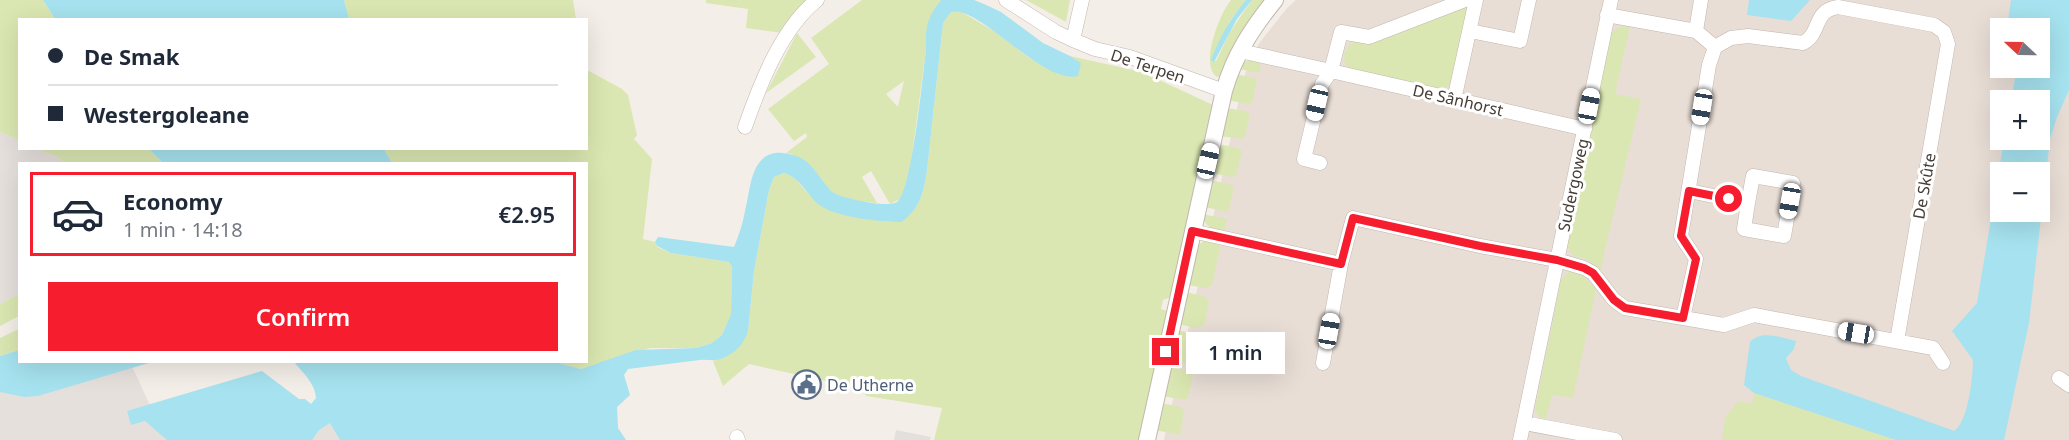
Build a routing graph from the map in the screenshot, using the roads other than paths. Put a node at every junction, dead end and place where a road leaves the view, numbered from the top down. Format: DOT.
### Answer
graph roads {
  1 [pos="817,0"];
  2 [pos="1006,0"];
  3 [pos="1082,0"];
  4 [pos="1275,0"];
  5 [pos="1465,0"];
  6 [pos="1476,0"];
  7 [pos="1529,0"];
  8 [pos="1611,0"];
  9 [pos="1701,0"];
  10 [pos="1607,15"];
  11 [pos="1470,31"];
  12 [pos="1696,31"];
  13 [pos="1073,40"];
  14 [pos="1715,47"];
  15 [pos="1240,51"];
  16 [pos="1331,71"];
  17 [pos="1224,91"];
  18 [pos="1454,100"];
  19 [pos="745,127"];
  20 [pos="1585,129"];
  21 [pos="1320,163"];
  22 [pos="1689,191"];
  23 [pos="1748,203"];
  24 [pos="1192,231"];
  25 [pos="1557,260"];
  26 [pos="1341,264"];
  27 [pos="1683,318"];
  28 [pos="1897,341"];
  29 [pos="1323,363"];
  30 [pos="1943,363"];
  31 [pos="1524,423"];
  32 [pos="1147,440"];
  33 [pos="1520,440"];
  34 [pos="1615,440"];
  1 -- 19 [label="street"];
  2 -- 13 [label="street, De Terpen"];
  3 -- 13 [label="street"];
  4 -- 15 [label="street"];
  5 -- 16 [label="street"];
  6 -- 11 [label="street"];
  7 -- 11 [label="street"];
  8 -- 10 [label="street, Sudergoweg"];
  9 -- 12 [label="street"];
  10 -- 12 [label="street"];
  10 -- 20 [label="street, Sudergoweg"];
  11 -- 18 [label="street"];
  12 -- 14 [label="street"];
  13 -- 17 [label="street, De Terpen"];
  14 -- 22 [label="street"];
  14 -- 28 [label="street, De Skûte"];
  15 -- 16 [label="street, De Sânhorst"];
  15 -- 17 [label="street"];
  16 -- 18 [label="street, De Sânhorst"];
  16 -- 21 [label="street"];
  17 -- 24 [label="street"];
  18 -- 20 [label="street, De Sânhorst"];
  20 -- 25 [label="street, Sudergoweg"];
  22 -- 23 [label="street"];
  22 -- 27 [label="street"];
  23 -- 23 [label="street"];
  24 -- 26 [label="street"];
  24 -- 32 [label="street"];
  25 -- 26 [label="street"];
  25 -- 27 [label="street"];
  25 -- 31 [label="street, Sudergoweg"];
  26 -- 29 [label="street"];
  27 -- 28 [label="street"];
  28 -- 30 [label="street"];
  31 -- 33 [label="street, Sudergoweg"];
  31 -- 34 [label="street"];
}
